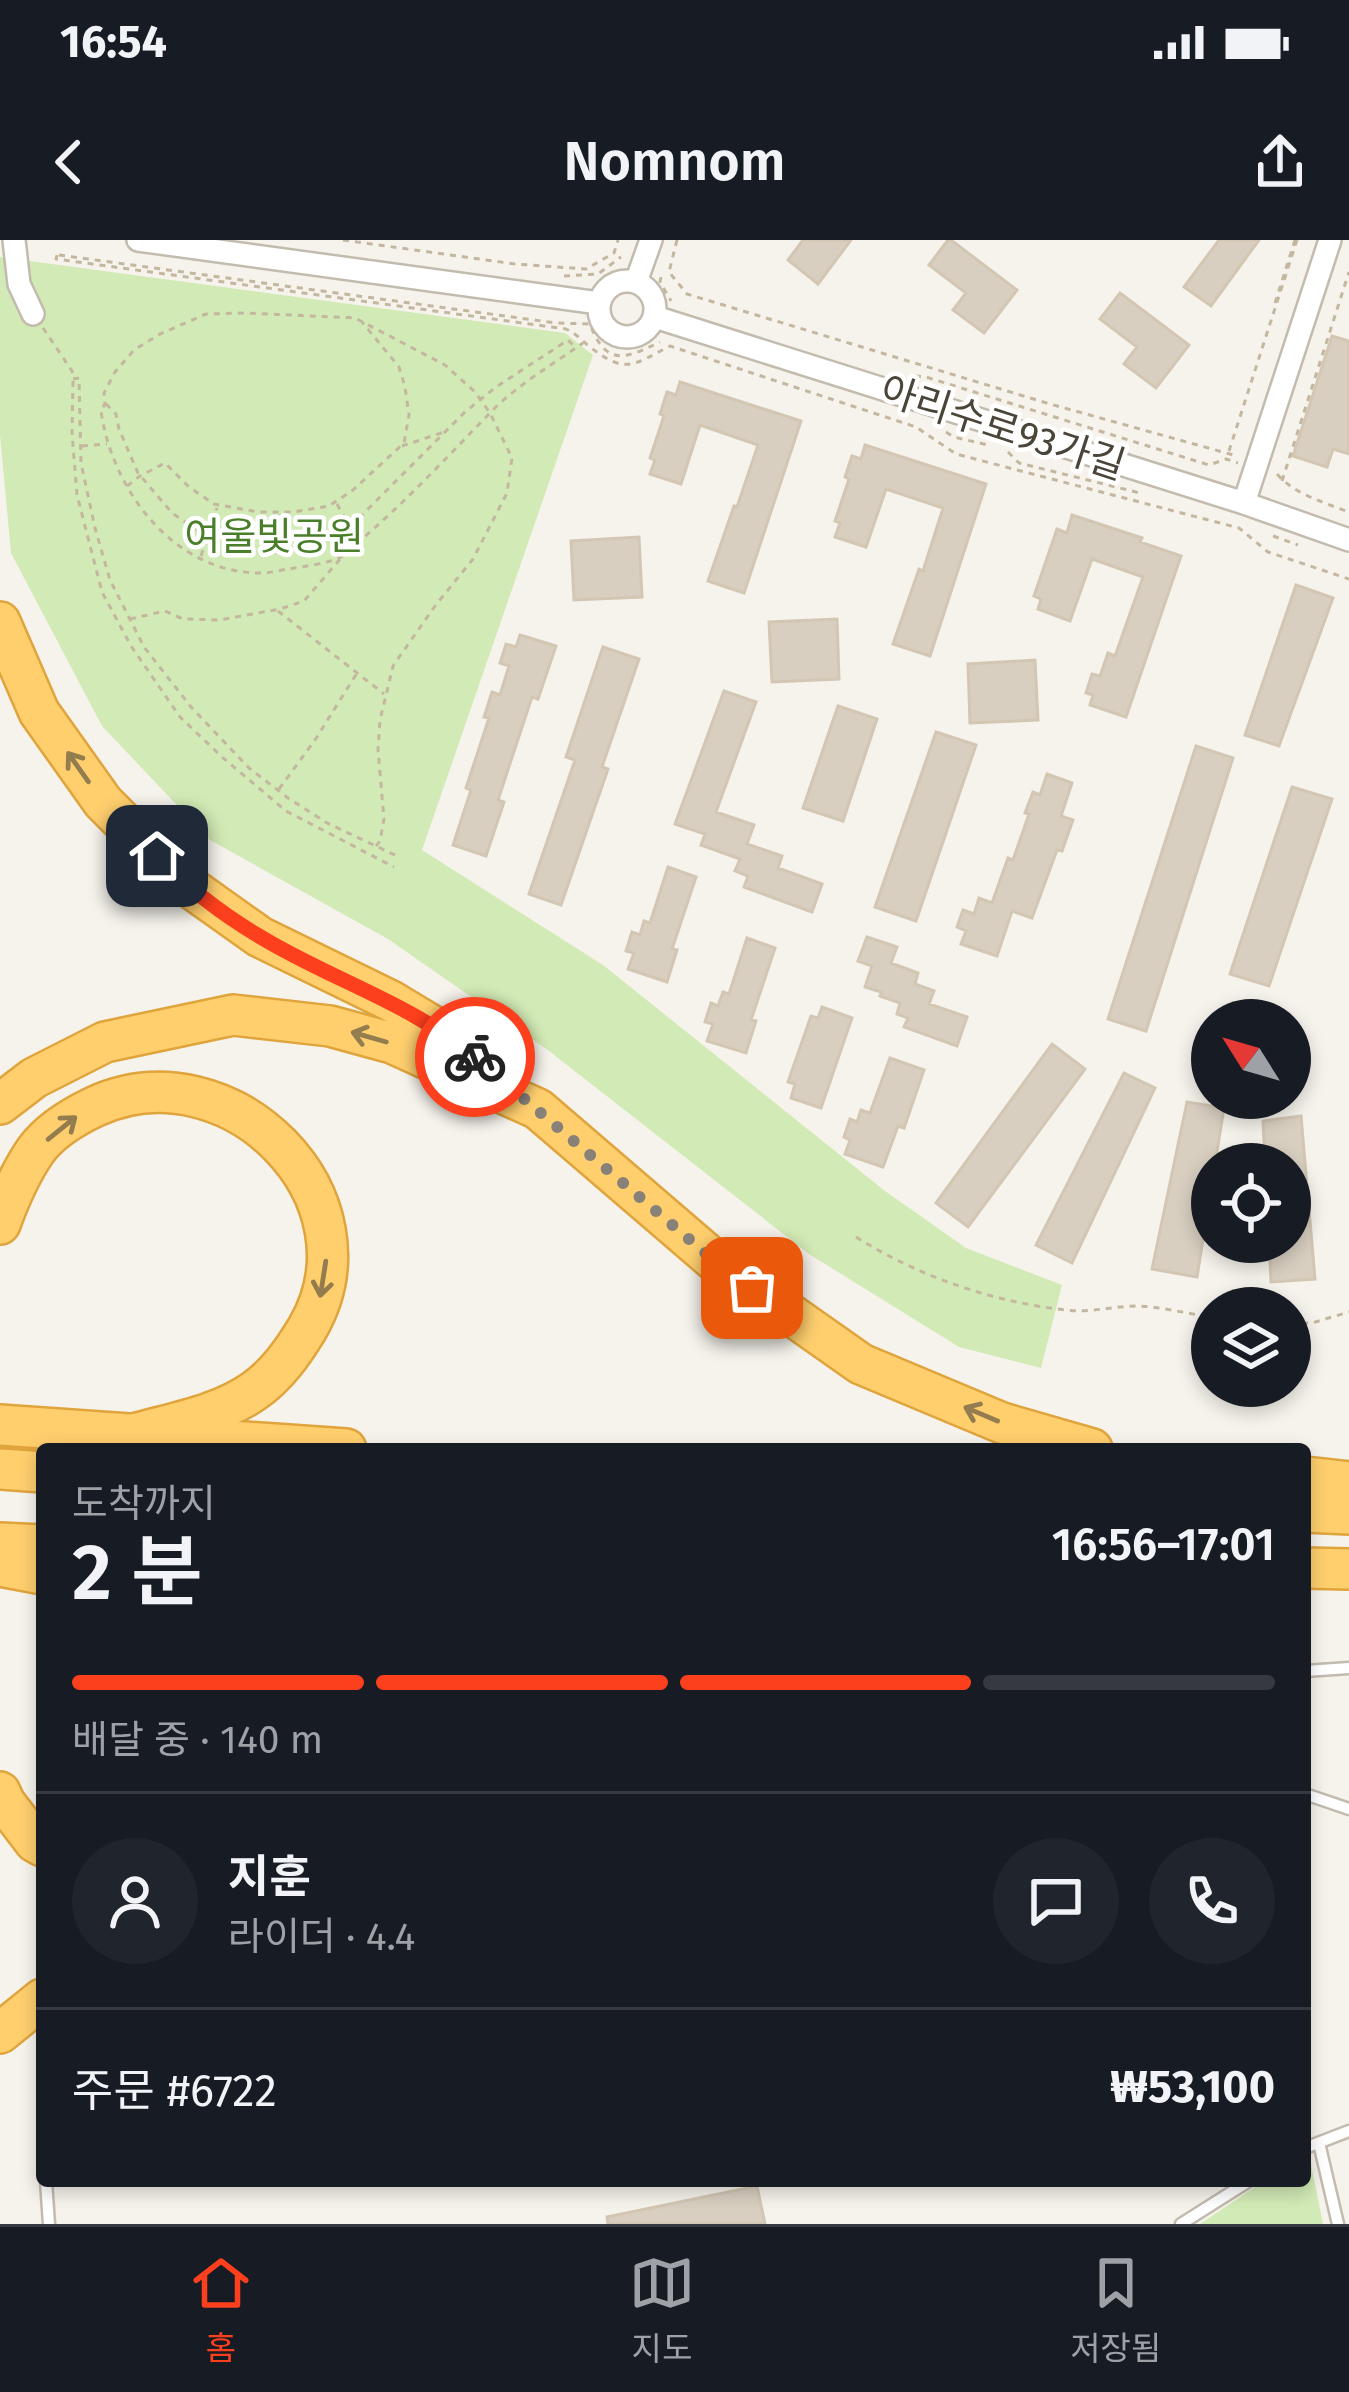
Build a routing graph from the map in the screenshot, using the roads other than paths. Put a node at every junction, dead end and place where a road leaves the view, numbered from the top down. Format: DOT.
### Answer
graph roads {
  1 [pos="14,240"];
  2 [pos="138,240"];
  3 [pos="650,240"];
  4 [pos="1330,240"];
  5 [pos="636,282"];
  6 [pos="599,303"];
  7 [pos="663,309"];
  8 [pos="33,314"];
  9 [pos="1244,503"];
  10 [pos="1349,540"];
  11 [pos="0,622"];
  12 [pos="0,1104"];
  13 [pos="538,1109"];
  14 [pos="0,1224"];
  15 [pos="3,1425"];
  16 [pos="134,1434"];
  17 [pos="261,1443"];
  18 [pos="1071,1443"];
  19 [pos="1311,1479"];
  20 [pos="1349,1482"];
  21 [pos="1311,1512"];
  22 [pos="1349,1514"];
  23 [pos="0,1543"];
  24 [pos="36,1545"];
  25 [pos="0,1566"];
  26 [pos="36,1573"];
  27 [pos="1349,1668"];
  28 [pos="1311,1671"];
  29 [pos="0,1792"];
  30 [pos="1311,1796"];
  31 [pos="1349,1809"];
  32 [pos="36,1843"];
  33 [pos="36,2004"];
  34 [pos="0,2033"];
  35 [pos="36,2036"];
  36 [pos="0,2054"];
  37 [pos="1349,2131"];
  38 [pos="1318,2143"];
  39 [pos="1311,2146"];
  40 [pos="46,2187"];
  41 [pos="1240,2187"];
  42 [pos="49,2224"];
  43 [pos="1181,2224"];
  44 [pos="1338,2224"];
  1 -- 8 [label="street"];
  2 -- 6 [label="street"];
  3 -- 5 [label="street"];
  4 -- 9 [label="street"];
  5 -- 6 [label="street"];
  5 -- 7 [label="street"];
  6 -- 7 [label="street"];
  7 -- 9 [label="street, 아리수로93가길"];
  9 -- 10 [label="street, 아리수로93가길"];
  13 -- 11 [label="highway, one-way"];
  13 -- 12 [label="highway, one-way"];
  18 -- 13 [label="highway, one-way"];
  14 -- 16 [label="highway, one-way"];
  15 -- 16 [label="highway"];
  16 -- 17 [label="highway"];
  19 -- 20 [label="highway"];
  21 -- 22 [label="highway"];
  23 -- 24 [label="highway"];
  25 -- 26 [label="highway"];
  27 -- 28 [label="lane"];
  29 -- 32 [label="highway"];
  30 -- 31 [label="lane"];
  33 -- 34 [label="highway"];
  35 -- 36 [label="highway"];
  37 -- 38 [label="lane"];
  38 -- 39 [label="lane"];
  38 -- 44 [label="lane"];
  40 -- 42 [label="lane"];
  41 -- 43 [label="lane"];
}
